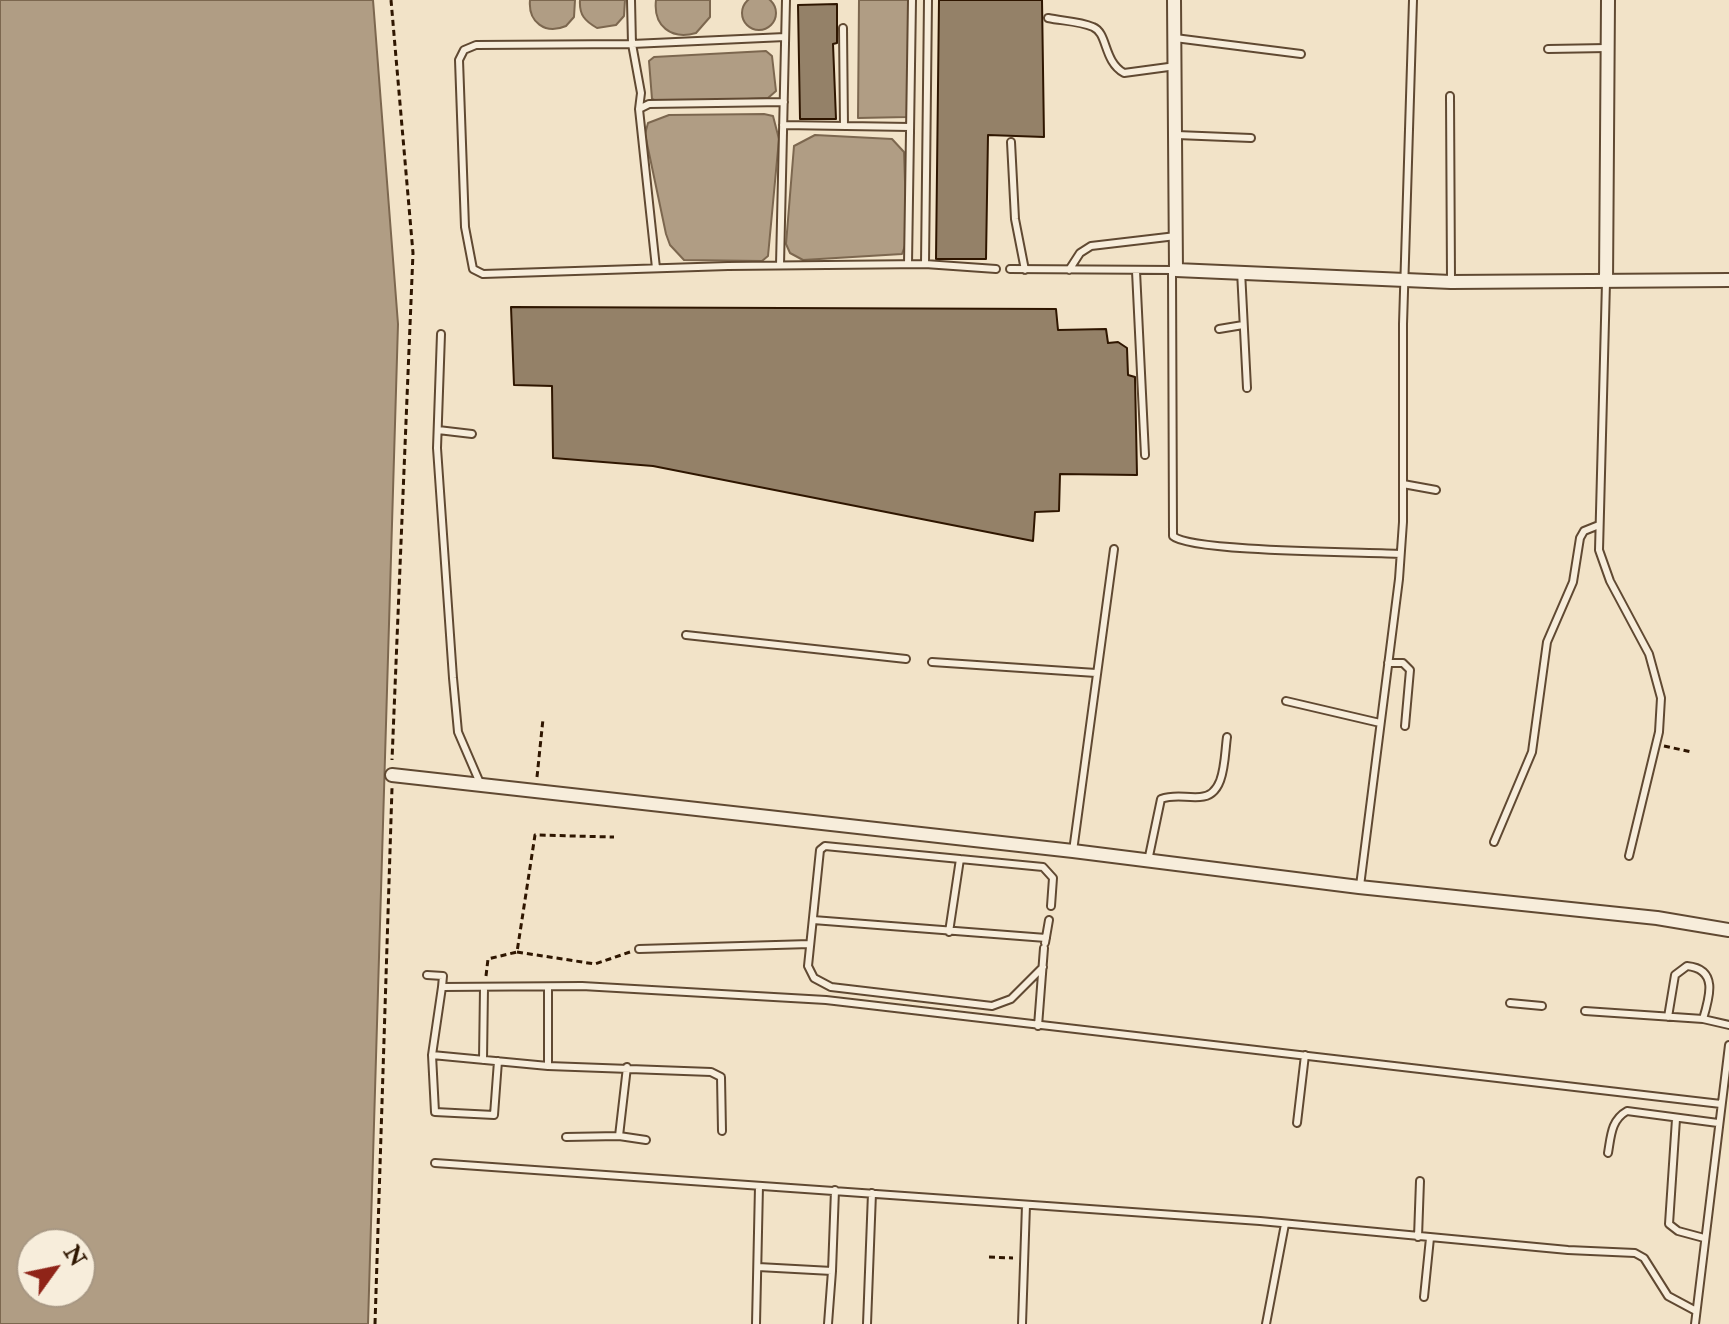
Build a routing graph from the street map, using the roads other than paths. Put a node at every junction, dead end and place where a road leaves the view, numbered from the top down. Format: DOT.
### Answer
graph roads {
  1 [pos="631,0"];
  2 [pos="786,0"];
  3 [pos="912,0"];
  4 [pos="928,0"];
  5 [pos="1174,0"];
  6 [pos="1413,0"];
  7 [pos="1608,0"];
  8 [pos="1048,18"];
  9 [pos="843,28"];
  10 [pos="785,37"];
  11 [pos="1175,38"];
  12 [pos="632,44"];
  13 [pos="1607,48"];
  14 [pos="1548,49"];
  15 [pos="1301,54"];
  16 [pos="1176,66"];
  17 [pos="1450,96"];
  18 [pos="784,102"];
  19 [pos="639,109"];
  20 [pos="783,125"];
  21 [pos="844,126"];
  22 [pos="910,127"];
  23 [pos="1177,135"];
  24 [pos="1251,138"];
  25 [pos="1011,142"];
  26 [pos="1176,236"];
  27 [pos="908,264"];
  28 [pos="925,264"];
  29 [pos="780,265"];
  30 [pos="656,268"];
  31 [pos="996,269"];
  32 [pos="1010,269"];
  33 [pos="1025,270"];
  34 [pos="1069,270"];
  35 [pos="1174,270"];
  36 [pos="1136,271"];
  37 [pos="1241,271"];
  38 [pos="1404,279"];
  39 [pos="1729,280"];
  40 [pos="1451,282"];
  41 [pos="1606,282"];
  42 [pos="1243,325"];
  43 [pos="1219,329"];
  44 [pos="441,334"];
  45 [pos="1247,388"];
  46 [pos="438,430"];
  47 [pos="472,434"];
  48 [pos="1145,455"];
  49 [pos="1403,484"];
  50 [pos="1436,490"];
  51 [pos="1599,525"];
  52 [pos="1114,549"];
  53 [pos="1400,554"];
  54 [pos="686,635"];
  55 [pos="906,659"];
  56 [pos="932,662"];
  57 [pos="1388,663"];
  58 [pos="1096,673"];
  59 [pos="1286,701"];
  60 [pos="1380,723"];
  61 [pos="1405,726"];
  62 [pos="1227,737"];
  63 [pos="397,776"];
  64 [pos="481,787"];
  65 [pos="1494,842"];
  66 [pos="1073,851"];
  67 [pos="1629,856"];
  68 [pos="960,859"];
  69 [pos="1148,861"];
  70 [pos="1359,887"];
  71 [pos="1051,906"];
  72 [pos="813,920"];
  73 [pos="1049,920"];
  74 [pos="1729,930"];
  75 [pos="949,932"];
  76 [pos="1045,943"];
  77 [pos="810,944"];
  78 [pos="639,949"];
  79 [pos="1043,967"];
  80 [pos="427,975"];
  81 [pos="442,987"];
  82 [pos="484,988"];
  83 [pos="548,988"];
  84 [pos="1510,1003"];
  85 [pos="1542,1006"];
  86 [pos="1585,1011"];
  87 [pos="1668,1017"];
  88 [pos="1703,1019"];
  89 [pos="1729,1025"];
  90 [pos="1038,1026"];
  91 [pos="1729,1045"];
  92 [pos="432,1055"];
  93 [pos="1305,1055"];
  94 [pos="483,1060"];
  95 [pos="498,1061"];
  96 [pos="548,1066"];
  97 [pos="627,1067"];
  98 [pos="1721,1104"];
  99 [pos="1676,1119"];
  100 [pos="1297,1123"];
  101 [pos="1718,1123"];
  102 [pos="722,1131"];
  103 [pos="619,1136"];
  104 [pos="566,1137"];
  105 [pos="646,1140"];
  106 [pos="1608,1153"];
  107 [pos="435,1163"];
  108 [pos="1420,1181"];
  109 [pos="759,1186"];
  110 [pos="835,1190"];
  111 [pos="872,1193"];
  112 [pos="1026,1205"];
  113 [pos="1285,1224"];
  114 [pos="1418,1237"];
  115 [pos="1430,1238"];
  116 [pos="1704,1238"];
  117 [pos="758,1267"];
  118 [pos="832,1271"];
  119 [pos="1424,1297"];
  120 [pos="1696,1311"];
  121 [pos="756,1324"];
  122 [pos="828,1324"];
  123 [pos="867,1324"];
  124 [pos="1022,1324"];
  125 [pos="1266,1324"];
  126 [pos="1695,1324"];
  1 -- 12 [label="lane"];
  2 -- 10 [label="lane"];
  3 -- 22 [label="lane"];
  4 -- 28 [label="lane"];
  5 -- 11 [label="street"];
  6 -- 38 [label="lane"];
  7 -- 13 [label="street"];
  8 -- 16 [label="lane"];
  9 -- 21 [label="lane"];
  10 -- 12 [label="lane"];
  10 -- 18 [label="lane"];
  11 -- 15 [label="lane"];
  11 -- 16 [label="street"];
  12 -- 19 [label="lane"];
  12 -- 30 [label="lane"];
  13 -- 14 [label="lane"];
  13 -- 41 [label="street"];
  16 -- 23 [label="street"];
  17 -- 40 [label="lane"];
  18 -- 19 [label="lane"];
  18 -- 20 [label="lane"];
  19 -- 30 [label="lane"];
  20 -- 21 [label="lane"];
  20 -- 29 [label="lane"];
  21 -- 22 [label="lane"];
  22 -- 27 [label="lane"];
  23 -- 24 [label="lane"];
  23 -- 26 [label="street"];
  25 -- 33 [label="lane"];
  26 -- 34 [label="lane"];
  26 -- 35 [label="street"];
  27 -- 28 [label="lane"];
  27 -- 29 [label="lane"];
  28 -- 31 [label="lane"];
  29 -- 30 [label="lane"];
  32 -- 33 [label="lane"];
  33 -- 34 [label="lane"];
  34 -- 36 [label="lane"];
  35 -- 36 [label="lane"];
  35 -- 37 [label="street"];
  35 -- 53 [label="lane"];
  36 -- 48 [label="lane"];
  37 -- 38 [label="street"];
  37 -- 42 [label="lane"];
  38 -- 40 [label="street"];
  38 -- 49 [label="lane"];
  39 -- 41 [label="street"];
  40 -- 41 [label="street"];
  41 -- 51 [label="lane"];
  42 -- 43 [label="lane"];
  42 -- 45 [label="lane"];
  44 -- 46 [label="lane"];
  46 -- 47 [label="lane"];
  46 -- 64 [label="lane"];
  49 -- 50 [label="lane"];
  49 -- 53 [label="lane"];
  51 -- 65 [label="lane"];
  51 -- 67 [label="lane"];
  52 -- 58 [label="lane"];
  53 -- 57 [label="lane"];
  54 -- 55 [label="lane"];
  56 -- 58 [label="lane"];
  57 -- 60 [label="lane"];
  57 -- 61 [label="lane"];
  58 -- 66 [label="lane"];
  59 -- 60 [label="lane"];
  60 -- 70 [label="lane"];
  62 -- 69 [label="lane"];
  63 -- 64 [label="street"];
  64 -- 66 [label="street"];
  66 -- 69 [label="street"];
  68 -- 71 [label="lane"];
  68 -- 72 [label="lane"];
  68 -- 75 [label="lane"];
  69 -- 70 [label="street"];
  70 -- 74 [label="street"];
  72 -- 75 [label="lane"];
  72 -- 77 [label="lane"];
  73 -- 76 [label="lane"];
  75 -- 76 [label="lane"];
  76 -- 79 [label="lane"];
  77 -- 78 [label="lane"];
  77 -- 79 [label="lane"];
  79 -- 90 [label="lane"];
  80 -- 81 [label="lane"];
  81 -- 82 [label="lane"];
  81 -- 92 [label="lane"];
  82 -- 83 [label="lane"];
  82 -- 94 [label="lane"];
  83 -- 90 [label="lane"];
  83 -- 96 [label="lane"];
  84 -- 85 [label="lane"];
  86 -- 87 [label="lane"];
  87 -- 88 [label="lane"];
  87 -- 88 [label="lane"];
  88 -- 89 [label="lane"];
  90 -- 93 [label="lane"];
  91 -- 98 [label="lane"];
  92 -- 94 [label="lane"];
  92 -- 95 [label="lane"];
  93 -- 98 [label="lane"];
  93 -- 100 [label="lane"];
  94 -- 95 [label="lane"];
  95 -- 96 [label="lane"];
  96 -- 97 [label="lane"];
  97 -- 102 [label="lane"];
  97 -- 103 [label="lane"];
  98 -- 101 [label="lane"];
  99 -- 101 [label="lane"];
  99 -- 106 [label="lane"];
  99 -- 116 [label="lane"];
  101 -- 116 [label="lane"];
  103 -- 104 [label="lane"];
  103 -- 105 [label="lane"];
  107 -- 109 [label="lane"];
  108 -- 114 [label="lane"];
  109 -- 110 [label="lane"];
  109 -- 117 [label="lane"];
  110 -- 111 [label="lane"];
  110 -- 118 [label="lane"];
  111 -- 112 [label="lane"];
  111 -- 123 [label="lane"];
  112 -- 113 [label="lane"];
  112 -- 124 [label="lane"];
  113 -- 114 [label="lane"];
  113 -- 125 [label="lane"];
  114 -- 115 [label="lane"];
  115 -- 119 [label="lane"];
  115 -- 120 [label="lane"];
  116 -- 120 [label="lane"];
  117 -- 118 [label="lane"];
  117 -- 121 [label="lane"];
  118 -- 122 [label="lane"];
  120 -- 126 [label="lane"];
}
